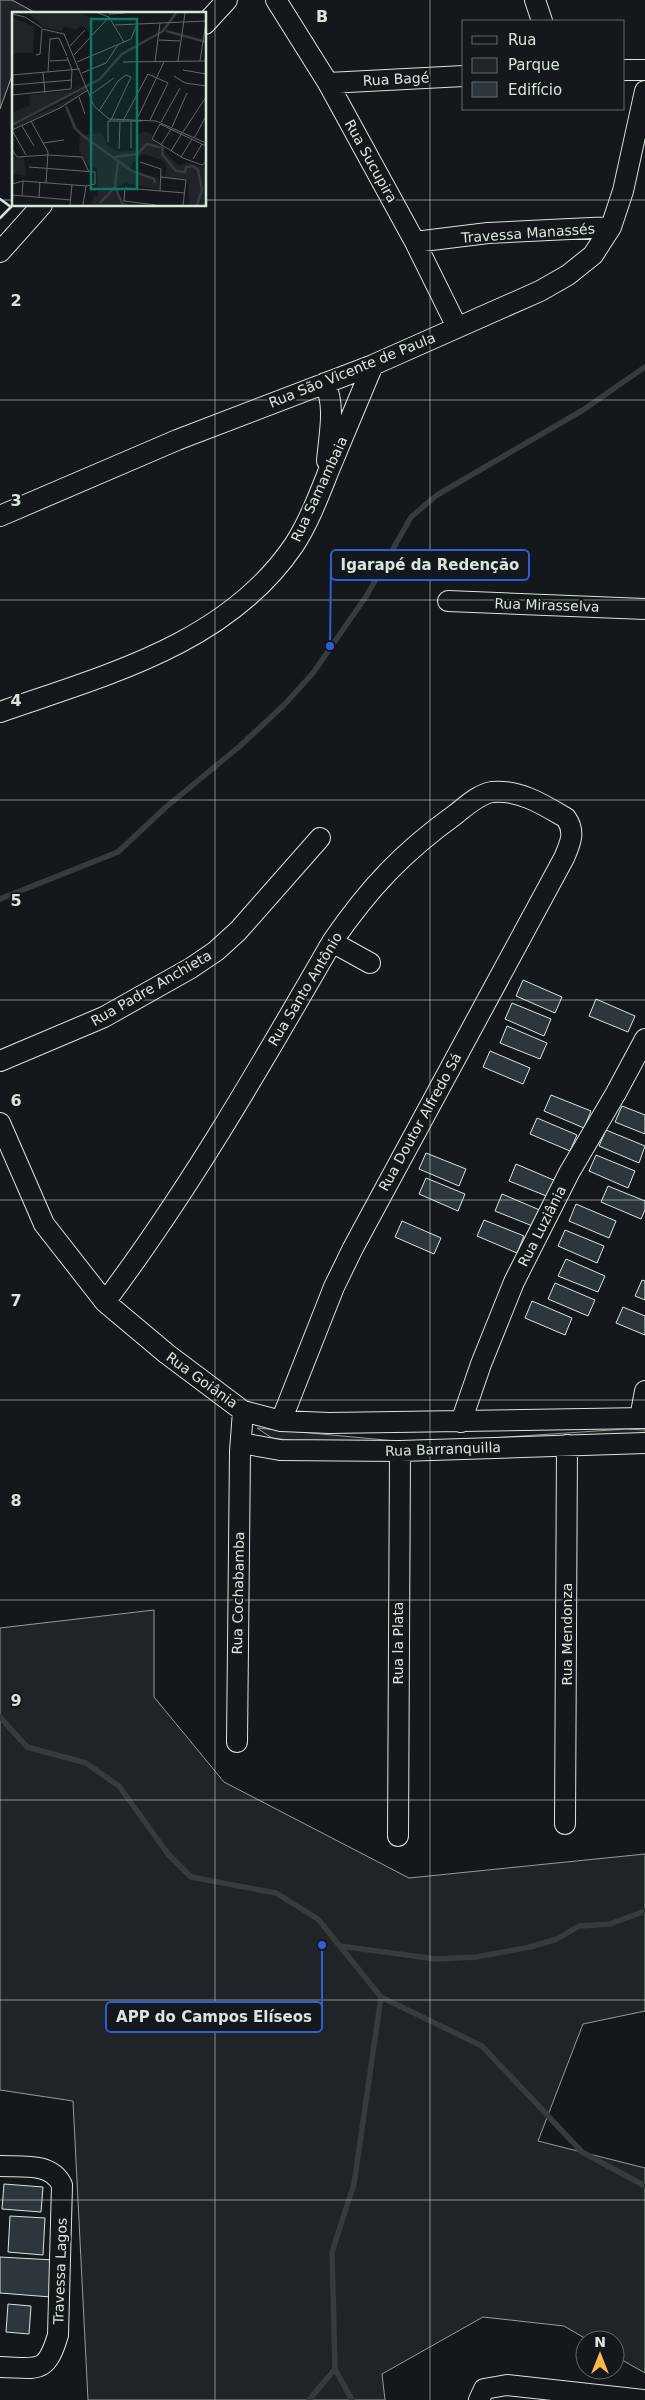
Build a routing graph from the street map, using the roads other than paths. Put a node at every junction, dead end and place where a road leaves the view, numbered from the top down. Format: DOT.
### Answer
graph roads {
  1 [pos="227,0"];
  2 [pos="276,0"];
  3 [pos="535,0"];
  4 [pos="542,20"];
  5 [pos="206,23"];
  6 [pos="625,70"];
  7 [pos="645,70"];
  8 [pos="462,76"];
  9 [pos="328,83"];
  10 [pos="645,91"];
  11 [pos="41,206"];
  12 [pos="611,227"];
  13 [pos="415,242"];
  14 [pos="0,252"];
  15 [pos="457,327"];
  16 [pos="373,365"];
  17 [pos="324,383"];
  18 [pos="325,480"];
  19 [pos="0,516"];
  20 [pos="448,601"];
  21 [pos="645,608"];
  22 [pos="0,712"];
  23 [pos="572,831"];
  24 [pos="320,838"];
  25 [pos="332,942"];
  26 [pos="370,963"];
  27 [pos="645,1040"];
  28 [pos="0,1061"];
  29 [pos="0,1123"];
  30 [pos="105,1302"];
  31 [pos="645,1392"];
  32 [pos="243,1410"];
  33 [pos="643,1418"];
  34 [pos="281,1421"];
  35 [pos="462,1422"];
  36 [pos="241,1443"];
  37 [pos="645,1443"];
  38 [pos="567,1445"];
  39 [pos="400,1451"];
  40 [pos="237,1742"];
  41 [pos="565,1824"];
  42 [pos="398,1836"];
  43 [pos="0,2166"];
  44 [pos="6,2367"];
  45 [pos="479,2400"];
  46 [pos="643,2400"];
  1 -- 5 [label="street"];
  2 -- 9 [label="street, Rua Sucupira"];
  3 -- 4 [label="street"];
  6 -- 7 [label="street"];
  8 -- 9 [label="street, Rua Bagé"];
  9 -- 13 [label="street, Rua Sucupira"];
  10 -- 12 [label="street, Rua São Vicente de Paula"];
  11 -- 14 [label="street"];
  12 -- 13 [label="street, Travessa Manassés"];
  12 -- 15 [label="street, Rua São Vicente de Paula"];
  13 -- 15 [label="street, Rua Sucupira"];
  15 -- 16 [label="street, Rua São Vicente de Paula"];
  16 -- 17 [label="street, Rua São Vicente de Paula"];
  16 -- 18 [label="street, Rua Samambaia"];
  17 -- 18 [label="street"];
  17 -- 19 [label="street, Rua São Vicente de Paula"];
  18 -- 22 [label="street, Rua Samambaia"];
  20 -- 21 [label="street, Rua Mirasselva"];
  23 -- 25 [label="street, Rua Santo Antônio"];
  23 -- 34 [label="street, Rua Doutor Alfredo Sá"];
  24 -- 28 [label="street, Rua Padre Anchieta"];
  25 -- 26 [label="street"];
  25 -- 30 [label="street, Rua Santo Antônio"];
  27 -- 35 [label="street, Rua Luziânia"];
  29 -- 30 [label="street, Rua Goiânia"];
  30 -- 32 [label="street, Rua Goiânia"];
  31 -- 33 [label="street"];
  32 -- 34 [label="street, Rua Goiânia"];
  32 -- 36 [label="street, Rua Cochabamba"];
  33 -- 35 [label="street, Rua Goiânia"];
  34 -- 35 [label="street, Rua Goiânia"];
  36 -- 39 [label="street, Rua Barranquilla"];
  36 -- 40 [label="street, Rua Cochabamba"];
  37 -- 38 [label="street, Rua Barranquilla"];
  38 -- 39 [label="street, Rua Barranquilla"];
  38 -- 41 [label="street, Rua Mendonza"];
  39 -- 42 [label="street, Rua la Plata"];
  43 -- 44 [label="street, Travessa Lagos"];
  45 -- 46 [label="street"];
}
